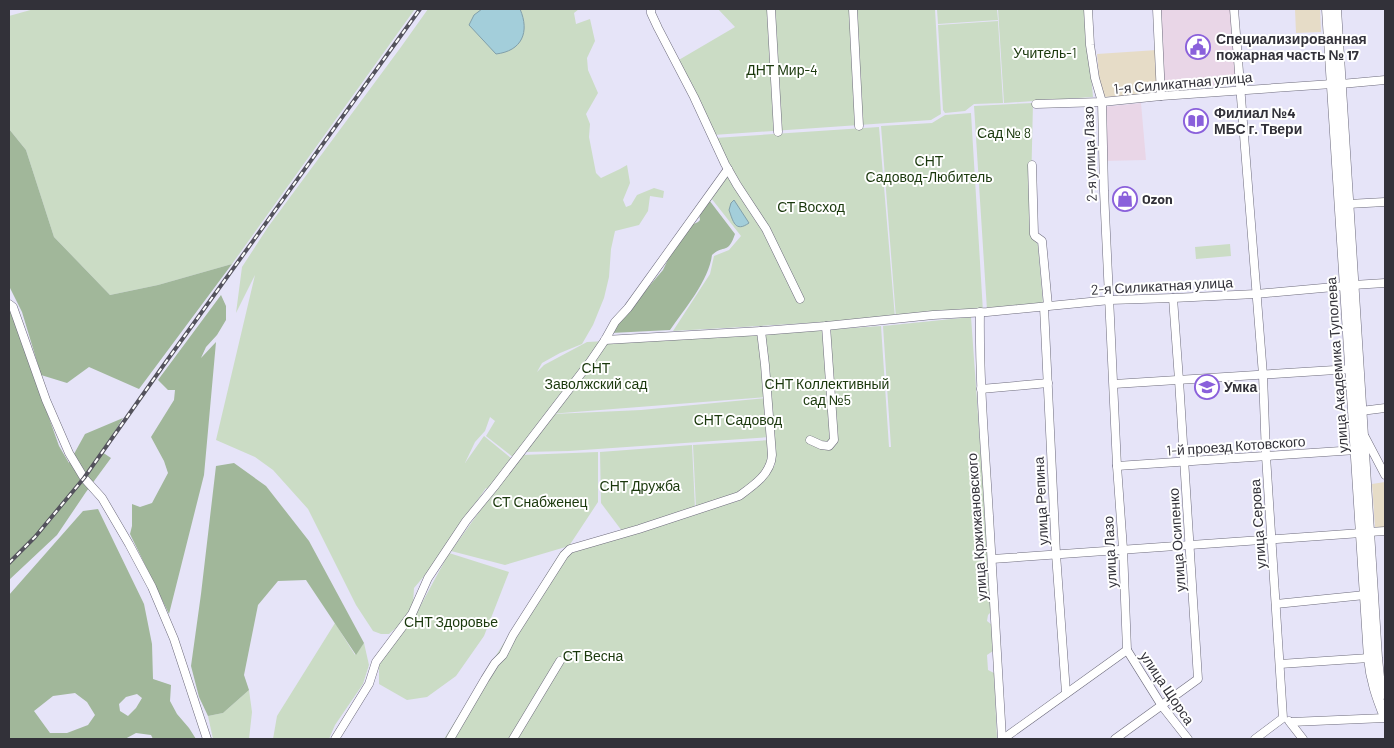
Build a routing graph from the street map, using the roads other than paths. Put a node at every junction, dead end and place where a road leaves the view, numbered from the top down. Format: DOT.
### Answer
graph roads {
  1 [pos="651,9"];
  2 [pos="771,9"];
  3 [pos="853,9"];
  4 [pos="1088,9"];
  5 [pos="1157,9"];
  6 [pos="1234,9"];
  7 [pos="1327,9"];
  8 [pos="1336,9"];
  9 [pos="1385,80"];
  10 [pos="1336,84"];
  11 [pos="1241,91"];
  12 [pos="1161,96"];
  13 [pos="1102,102"];
  14 [pos="1036,104"];
  15 [pos="860,126"];
  16 [pos="778,132"];
  17 [pos="1032,165"];
  18 [pos="728,169"];
  19 [pos="1385,202"];
  20 [pos="1348,204"];
  21 [pos="1385,283"];
  22 [pos="1349,285"];
  23 [pos="1256,294"];
  24 [pos="1173,298"];
  25 [pos="800,299"];
  26 [pos="1110,300"];
  27 [pos="9,304"];
  28 [pos="1046,306"];
  29 [pos="980,312"];
  30 [pos="826,326"];
  31 [pos="761,331"];
  32 [pos="605,340"];
  33 [pos="1351,369"];
  34 [pos="1263,375"];
  35 [pos="1179,380"];
  36 [pos="1048,383"];
  37 [pos="1114,384"];
  38 [pos="981,389"];
  39 [pos="1385,408"];
  40 [pos="1362,411"];
  41 [pos="1359,433"];
  42 [pos="810,440"];
  43 [pos="1356,450"];
  44 [pos="1266,456"];
  45 [pos="1184,462"];
  46 [pos="1117,466"];
  47 [pos="1385,475"];
  48 [pos="1385,531"];
  49 [pos="1365,533"];
  50 [pos="1272,540"];
  51 [pos="1189,546"];
  52 [pos="1123,549"];
  53 [pos="1056,554"];
  54 [pos="992,559"];
  55 [pos="1365,595"];
  56 [pos="1276,604"];
  57 [pos="1127,650"];
  58 [pos="1369,658"];
  59 [pos="560,661"];
  60 [pos="1280,664"];
  61 [pos="1066,694"];
  62 [pos="1385,694"];
  63 [pos="1162,706"];
  64 [pos="1385,718"];
  65 [pos="1287,720"];
  66 [pos="207,739"];
  67 [pos="335,739"];
  68 [pos="450,739"];
  69 [pos="513,739"];
  70 [pos="1002,739"];
  71 [pos="1115,739"];
  72 [pos="1188,739"];
  73 [pos="1255,739"];
  74 [pos="1304,739"];
  1 -- 18 [label="street"];
  2 -- 16 [label="street"];
  3 -- 15 [label="street"];
  4 -- 13 [label="street, 2-я улица Лазо"];
  5 -- 12 [label="street"];
  6 -- 11 [label="street, улица Серова"];
  7 -- 10 [label="main road, улица Академика Туполева"];
  8 -- 10 [label="main road, улица Академика Туполева"];
  9 -- 10 [label="street, 1-я Силикатная улица"];
  10 -- 11 [label="street, 1-я Силикатная улица"];
  10 -- 20 [label="main road, улица Академика Туполева"];
  10 -- 22 [label="main road, улица Академика Туполева"];
  11 -- 12 [label="street, 1-я Силикатная улица"];
  11 -- 23 [label="street, улица Серова"];
  12 -- 13 [label="street, 1-я Силикатная улица"];
  13 -- 14 [label="street, 1-я Силикатная улица"];
  13 -- 26 [label="street, 2-я улица Лазо"];
  17 -- 28 [label="street, улица Репина"];
  18 -- 25 [label="street"];
  18 -- 32 [label="street"];
  19 -- 20 [label="street"];
  20 -- 22 [label="main road, улица Академика Туполева"];
  21 -- 22 [label="street, 2-я Силикатная улица"];
  22 -- 23 [label="street, 2-я Силикатная улица"];
  22 -- 33 [label="main road, улица Академика Туполева"];
  22 -- 40 [label="main road, улица Академика Туполева"];
  23 -- 24 [label="street, 2-я Силикатная улица"];
  23 -- 34 [label="street, улица Серова"];
  24 -- 26 [label="street, 2-я Силикатная улица"];
  24 -- 35 [label="street, улица Осипенко"];
  26 -- 28 [label="street, 2-я Силикатная улица"];
  26 -- 37 [label="street, улица Лазо"];
  27 -- 66 [label="street"];
  28 -- 29 [label="street, 2-я Силикатная улица"];
  28 -- 36 [label="street, улица Репина"];
  29 -- 30 [label="street, 2-я Силикатная улица"];
  29 -- 38 [label="street, улица Кржижановского"];
  30 -- 31 [label="street, 2-я Силикатная улица"];
  30 -- 42 [label="street"];
  31 -- 32 [label="street, 2-я Силикатная улица"];
  31 -- 68 [label="street"];
  32 -- 67 [label="street"];
  33 -- 34 [label="street"];
  33 -- 41 [label="main road, улица Академика Туполева"];
  34 -- 35 [label="street"];
  34 -- 44 [label="street, улица Серова"];
  35 -- 37 [label="street"];
  35 -- 45 [label="street, улица Осипенко"];
  36 -- 38 [label="street"];
  36 -- 53 [label="street, улица Репина"];
  37 -- 46 [label="street, улица Лазо"];
  38 -- 54 [label="street, улица Кржижановского"];
  39 -- 40 [label="street"];
  40 -- 41 [label="main road, улица Академика Туполева"];
  41 -- 43 [label="main road, улица Академика Туполева"];
  41 -- 47 [label="street"];
  41 -- 49 [label="main road, улица Академика Туполева"];
  43 -- 44 [label="street, 1-й проезд Котовского"];
  43 -- 49 [label="main road, улица Академика Туполева"];
  44 -- 45 [label="street, 1-й проезд Котовского"];
  44 -- 50 [label="street, улица Серова"];
  45 -- 46 [label="street, 1-й проезд Котовского"];
  45 -- 51 [label="street, улица Осипенко"];
  46 -- 52 [label="street, улица Лазо"];
  48 -- 49 [label="street"];
  49 -- 50 [label="street"];
  49 -- 55 [label="main road, улица Академика Туполева"];
  49 -- 62 [label="main road, улица Академика Туполева"];
  50 -- 51 [label="street"];
  50 -- 56 [label="street, улица Серова"];
  51 -- 52 [label="street"];
  51 -- 63 [label="street, улица Осипенко"];
  52 -- 53 [label="street"];
  52 -- 57 [label="street, улица Лазо"];
  53 -- 54 [label="street"];
  53 -- 61 [label="street, улица Репина"];
  54 -- 70 [label="street, улица Кржижановского"];
  55 -- 56 [label="street"];
  55 -- 58 [label="main road, улица Академика Туполева"];
  56 -- 60 [label="street, улица Серова"];
  57 -- 61 [label="street"];
  57 -- 63 [label="street, улица Щорса"];
  58 -- 60 [label="street"];
  58 -- 64 [label="main road, улица Академика Туполева"];
  59 -- 69 [label="street"];
  60 -- 65 [label="street, улица Серова"];
  61 -- 70 [label="street"];
  63 -- 71 [label="street, улица Осипенко"];
  63 -- 72 [label="street, улица Щорса"];
  64 -- 65 [label="street"];
  65 -- 73 [label="street"];
  65 -- 74 [label="street"];
}
